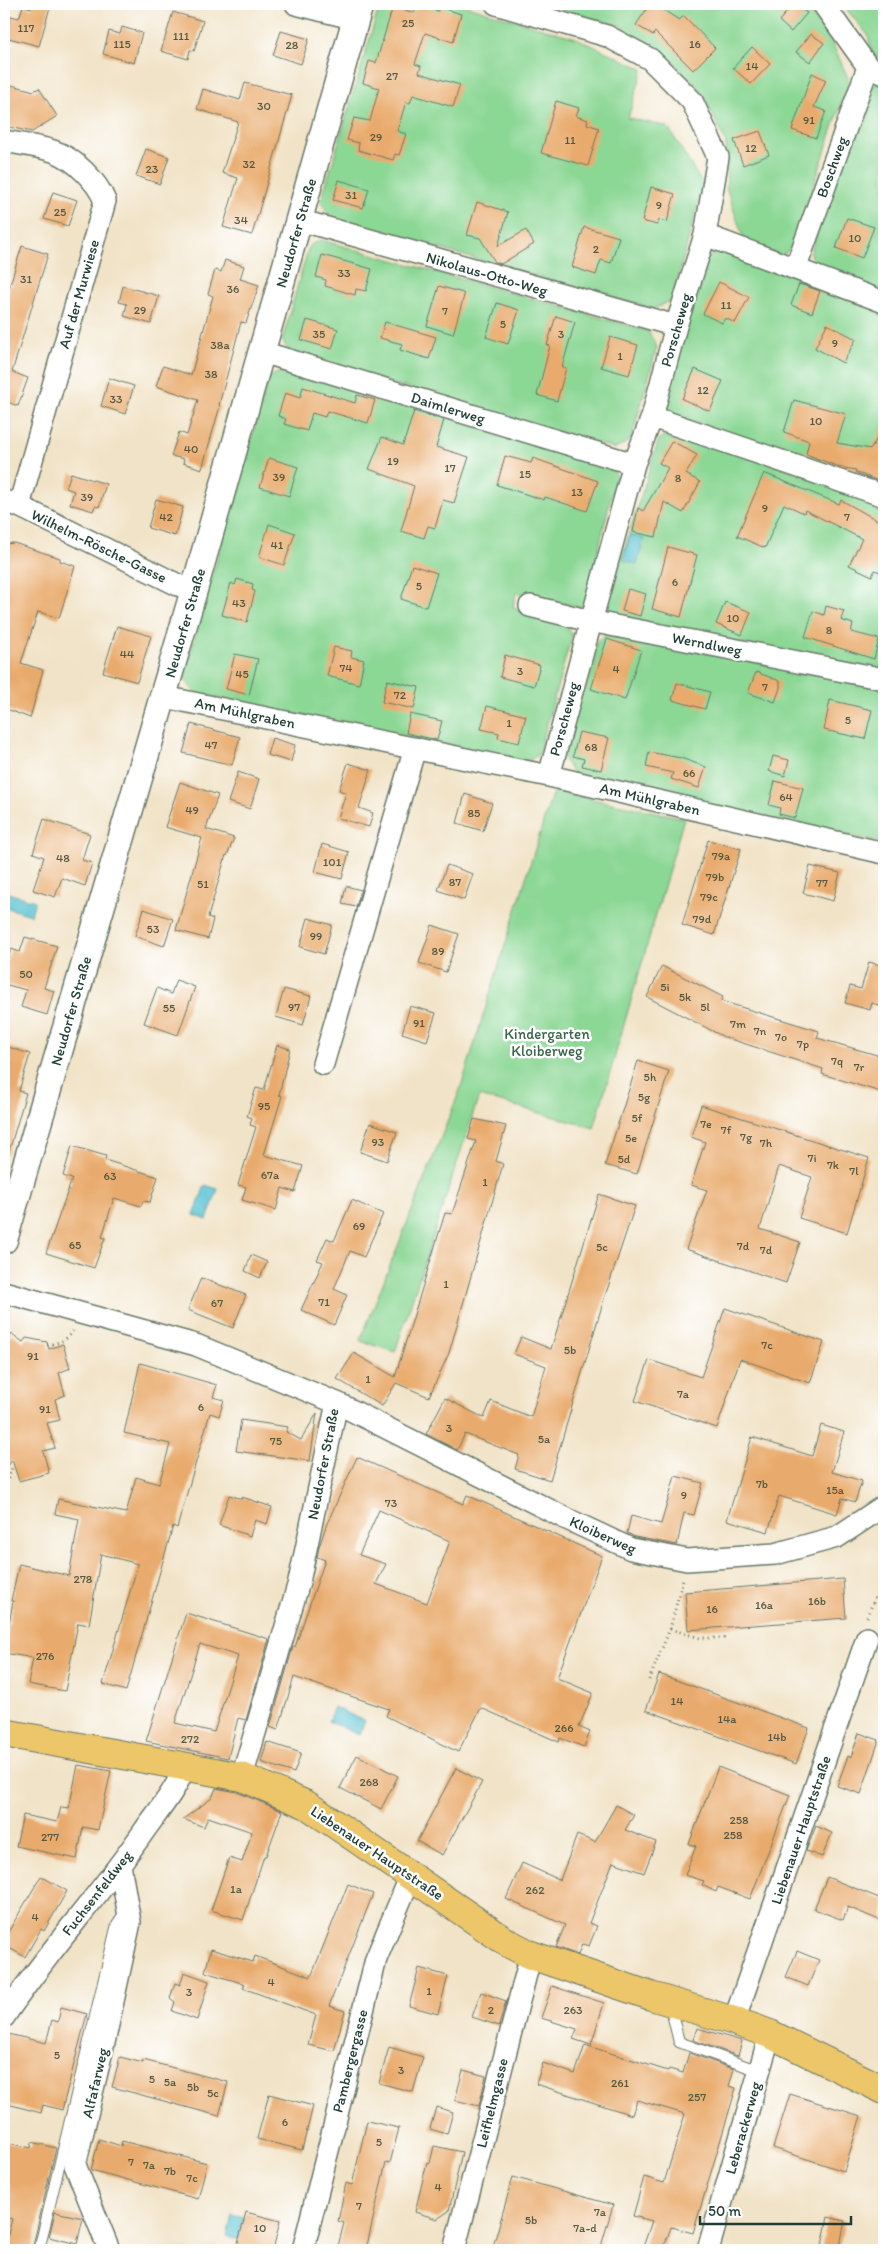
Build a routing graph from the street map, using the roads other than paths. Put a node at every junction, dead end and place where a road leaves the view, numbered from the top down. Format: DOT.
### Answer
graph roads {
  1 [pos="296,4"];
  2 [pos="496,4"];
  3 [pos="823,4"];
  4 [pos="358,11"];
  5 [pos="876,71"];
  6 [pos="4,141"];
  7 [pos="299,220"];
  8 [pos="705,235"];
  9 [pos="796,268"];
  10 [pos="884,302"];
  11 [pos="676,326"];
  12 [pos="262,352"];
  13 [pos="652,417"];
  14 [pos="634,464"];
  15 [pos="884,496"];
  16 [pos="11,504"];
  17 [pos="194,590"];
  18 [pos="530,606"];
  19 [pos="590,621"];
  20 [pos="884,679"];
  21 [pos="162,698"];
  22 [pos="415,748"];
  23 [pos="548,776"];
  24 [pos="884,853"];
  25 [pos="323,1064"];
  26 [pos="4,1240"];
  27 [pos="4,1292"];
  28 [pos="337,1403"];
  29 [pos="884,1507"];
  30 [pos="866,1630"];
  31 [pos="4,1733"];
  32 [pos="185,1766"];
  33 [pos="242,1777"];
  34 [pos="120,1865"];
  35 [pos="411,1876"];
  36 [pos="126,1911"];
  37 [pos="530,1955"];
  38 [pos="670,2002"];
  39 [pos="4,2017"];
  40 [pos="734,2021"];
  41 [pos="770,2034"];
  42 [pos="759,2071"];
  43 [pos="884,2090"];
  44 [pos="39,2250"];
  45 [pos="108,2250"];
  46 [pos="303,2250"];
  47 [pos="454,2250"];
  48 [pos="708,2250"];
  1 -- 4 [label="street"];
  2 -- 8 [label="street, Porscheweg"];
  3 -- 5 [label="street"];
  4 -- 7 [label="street, Neudorfer Straße"];
  5 -- 9 [label="street, Boschweg"];
  6 -- 16 [label="street, Auf der Murwiese"];
  7 -- 11 [label="street, Nikolaus-Otto-Weg"];
  7 -- 12 [label="street, Neudorfer Straße"];
  8 -- 9 [label="street"];
  8 -- 11 [label="street, Porscheweg"];
  9 -- 10 [label="street"];
  11 -- 13 [label="street, Porscheweg"];
  12 -- 14 [label="street, Daimlerweg"];
  12 -- 17 [label="street, Neudorfer Straße"];
  13 -- 14 [label="street, Porscheweg"];
  13 -- 15 [label="street"];
  14 -- 19 [label="street, Porscheweg"];
  16 -- 17 [label="street, Wilhelm-Rösche-Gasse"];
  17 -- 21 [label="street, Neudorfer Straße"];
  18 -- 19 [label="street, Werndlweg"];
  19 -- 20 [label="street, Werndlweg"];
  19 -- 23 [label="street, Porscheweg"];
  21 -- 22 [label="street, Am Mühlgraben"];
  21 -- 26 [label="street, Neudorfer Straße"];
  22 -- 23 [label="street, Am Mühlgraben"];
  22 -- 25 [label="street"];
  23 -- 24 [label="street, Am Mühlgraben"];
  27 -- 28 [label="street, Neudorfer Straße"];
  28 -- 29 [label="street, Kloiberweg"];
  28 -- 33 [label="street, Neudorfer Straße"];
  30 -- 40 [label="street, Liebenauer Hauptstraße"];
  31 -- 32 [label="main road, Liebenauer Hauptstraße"];
  32 -- 33 [label="main road, Liebenauer Hauptstraße"];
  32 -- 34 [label="street, Fuchsenfeldweg"];
  33 -- 35 [label="main road, Liebenauer Hauptstraße"];
  34 -- 36 [label="street, Alfafarweg"];
  34 -- 39 [label="street, Fuchsenfeldweg"];
  35 -- 37 [label="main road, Liebenauer Hauptstraße"];
  35 -- 46 [label="street, Pambergergasse"];
  36 -- 44 [label="lane, Alfafarweg"];
  36 -- 45 [label="street, Alfafarweg"];
  37 -- 38 [label="main road, Liebenauer Hauptstraße"];
  37 -- 47 [label="street, Leifhelmgasse"];
  38 -- 40 [label="main road, Liebenauer Hauptstraße"];
  38 -- 42 [label="lane"];
  40 -- 41 [label="main road, Liebenauer Hauptstraße"];
  41 -- 42 [label="street, Leberackerweg"];
  41 -- 43 [label="main road, Liebenauer Hauptstraße"];
  42 -- 48 [label="street, Leberackerweg"];
}
